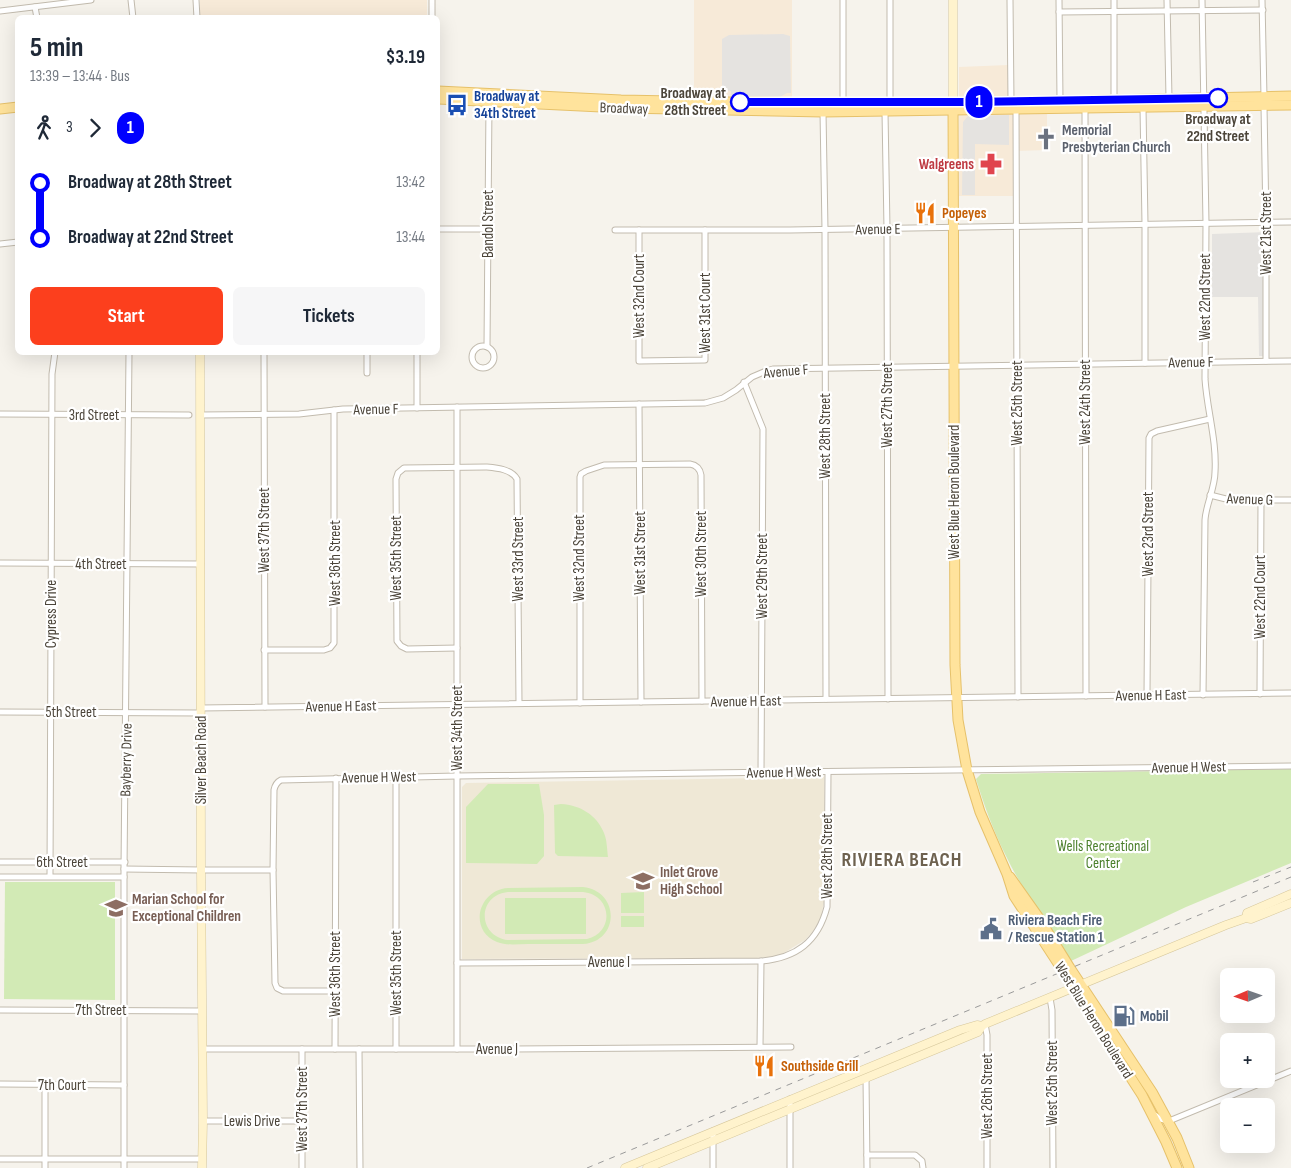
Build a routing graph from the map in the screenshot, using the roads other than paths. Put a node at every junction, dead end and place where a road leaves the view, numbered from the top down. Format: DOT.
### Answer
graph roads {
  1 [pos="91,0"];
  2 [pos="131,0"];
  3 [pos="196,0"];
  4 [pos="432,0"];
  5 [pos="843,0"];
  6 [pos="890,0"];
  7 [pos="953,0"];
  8 [pos="1010,0"];
  9 [pos="1059,0"];
  10 [pos="1114,0"];
  11 [pos="1167,0"];
  12 [pos="1202,0"];
  13 [pos="1262,0"];
  14 [pos="35,7"];
  15 [pos="1263,10"];
  16 [pos="1167,11"];
  17 [pos="1202,11"];
  18 [pos="0,12"];
  19 [pos="1059,12"];
  20 [pos="1114,12"];
  21 [pos="36,15"];
  22 [pos="134,15"];
  23 [pos="197,15"];
  24 [pos="432,15"];
  25 [pos="440,91"];
  26 [pos="1291,96"];
  27 [pos="1169,98"];
  28 [pos="440,99"];
  29 [pos="1114,99"];
  30 [pos="1060,100"];
  31 [pos="1011,101"];
  32 [pos="1264,101"];
  33 [pos="489,102"];
  34 [pos="1203,102"];
  35 [pos="843,103"];
  36 [pos="1291,105"];
  37 [pos="953,106"];
  38 [pos="15,107"];
  39 [pos="887,107"];
  40 [pos="1085,108"];
  41 [pos="1143,108"];
  42 [pos="0,109"];
  43 [pos="1016,110"];
  44 [pos="795,112"];
  45 [pos="823,112"];
  46 [pos="1266,222"];
  47 [pos="1291,222"];
  48 [pos="1206,223"];
  49 [pos="1145,224"];
  50 [pos="1085,225"];
  51 [pos="1016,227"];
  52 [pos="954,228"];
  53 [pos="440,229"];
  54 [pos="488,229"];
  55 [pos="887,229"];
  56 [pos="615,230"];
  57 [pos="639,230"];
  58 [pos="705,230"];
  59 [pos="824,230"];
  60 [pos="15,242"];
  61 [pos="0,244"];
  62 [pos="488,346"];
  63 [pos="55,355"];
  64 [pos="129,355"];
  65 [pos="200,355"];
  66 [pos="264,355"];
  67 [pos="367,355"];
  68 [pos="417,355"];
  69 [pos="640,361"];
  70 [pos="1266,361"];
  71 [pos="1291,361"];
  72 [pos="1205,362"];
  73 [pos="1145,363"];
  74 [pos="1085,364"];
  75 [pos="954,366"];
  76 [pos="1016,366"];
  77 [pos="887,367"];
  78 [pos="825,368"];
  79 [pos="367,373"];
  80 [pos="744,382"];
  81 [pos="639,404"];
  82 [pos="457,407"];
  83 [pos="417,408"];
  84 [pos="334,410"];
  85 [pos="0,414"];
  86 [pos="52,414"];
  87 [pos="264,414"];
  88 [pos="128,415"];
  89 [pos="188,415"];
  90 [pos="200,415"];
  91 [pos="1210,419"];
  92 [pos="640,464"];
  93 [pos="457,467"];
  94 [pos="1210,495"];
  95 [pos="1261,500"];
  96 [pos="1291,500"];
  97 [pos="0,563"];
  98 [pos="51,563"];
  99 [pos="127,564"];
  100 [pos="201,564"];
  101 [pos="457,648"];
  102 [pos="264,650"];
  103 [pos="1291,693"];
  104 [pos="1260,694"];
  105 [pos="1147,695"];
  106 [pos="1203,695"];
  107 [pos="1086,696"];
  108 [pos="1018,697"];
  109 [pos="956,698"];
  110 [pos="888,699"];
  111 [pos="762,700"];
  112 [pos="826,700"];
  113 [pos="702,701"];
  114 [pos="641,702"];
  115 [pos="580,703"];
  116 [pos="457,704"];
  117 [pos="519,704"];
  118 [pos="264,707"];
  119 [pos="201,710"];
  120 [pos="0,712"];
  121 [pos="50,712"];
  122 [pos="126,713"];
  123 [pos="1291,766"];
  124 [pos="967,770"];
  125 [pos="828,772"];
  126 [pos="761,773"];
  127 [pos="457,776"];
  128 [pos="396,777"];
  129 [pos="336,778"];
  130 [pos="50,861"];
  131 [pos="0,862"];
  132 [pos="124,862"];
  133 [pos="124,869"];
  134 [pos="201,870"];
  135 [pos="273,870"];
  136 [pos="50,876"];
  137 [pos="0,877"];
  138 [pos="124,877"];
  139 [pos="1291,894"];
  140 [pos="1291,903"];
  141 [pos="1246,918"];
  142 [pos="760,961"];
  143 [pos="456,963"];
  144 [pos="1078,986"];
  145 [pos="335,991"];
  146 [pos="1050,998"];
  147 [pos="0,1010"];
  148 [pos="124,1011"];
  149 [pos="202,1011"];
  150 [pos="984,1025"];
  151 [pos="760,1047"];
  152 [pos="791,1047"];
  153 [pos="202,1049"];
  154 [pos="302,1049"];
  155 [pos="335,1049"];
  156 [pos="359,1049"];
  157 [pos="396,1049"];
  158 [pos="457,1049"];
  159 [pos="866,1069"];
  160 [pos="1291,1072"];
  161 [pos="866,1078"];
  162 [pos="0,1084"];
  163 [pos="45,1085"];
  164 [pos="124,1085"];
  165 [pos="790,1100"];
  166 [pos="790,1109"];
  167 [pos="1150,1110"];
  168 [pos="203,1121"];
  169 [pos="302,1121"];
  170 [pos="1169,1121"];
  171 [pos="713,1131"];
  172 [pos="714,1140"];
  173 [pos="867,1155"];
  174 [pos="0,1159"];
  175 [pos="45,1159"];
  176 [pos="202,1159"];
  177 [pos="124,1160"];
  178 [pos="642,1164"];
  179 [pos="45,1168"];
  180 [pos="124,1168"];
  181 [pos="202,1168"];
  182 [pos="302,1168"];
  183 [pos="360,1168"];
  184 [pos="625,1168"];
  185 [pos="647,1168"];
  186 [pos="713,1168"];
  187 [pos="790,1168"];
  188 [pos="867,1168"];
  189 [pos="922,1168"];
  190 [pos="987,1168"];
  191 [pos="1053,1168"];
  192 [pos="1177,1168"];
  193 [pos="1189,1168"];
  1 -- 14 [label="street"];
  2 -- 22 [label="street"];
  3 -- 23 [label="street"];
  4 -- 24 [label="street"];
  5 -- 35 [label="street"];
  6 -- 39 [label="street, West 27th Street"];
  7 -- 37 [label="main road"];
  8 -- 31 [label="street"];
  9 -- 19 [label="street"];
  10 -- 20 [label="street"];
  11 -- 16 [label="street"];
  12 -- 17 [label="street, West 22nd Street"];
  13 -- 15 [label="street, West 21st Street"];
  14 -- 18 [label="street"];
  14 -- 21 [label="street"];
  15 -- 17 [label="street"];
  15 -- 32 [label="street, West 21st Street"];
  16 -- 17 [label="street"];
  16 -- 20 [label="street"];
  16 -- 27 [label="street"];
  17 -- 34 [label="street, West 22nd Street"];
  19 -- 20 [label="street"];
  19 -- 30 [label="street"];
  20 -- 29 [label="street"];
  25 -- 35 [label="main road, Broadway"];
  26 -- 32 [label="main road, Broadway"];
  27 -- 29 [label="main road, Broadway"];
  27 -- 34 [label="main road, Broadway"];
  28 -- 33 [label="main road, Broadway"];
  29 -- 30 [label="main road, Broadway"];
  30 -- 31 [label="main road, Broadway"];
  31 -- 37 [label="main road, Broadway"];
  32 -- 34 [label="main road, Broadway"];
  32 -- 36 [label="main road, Broadway"];
  32 -- 46 [label="street, West 21st Street"];
  33 -- 44 [label="main road, Broadway"];
  33 -- 54 [label="street, Bandol Street"];
  34 -- 41 [label="main road, Broadway"];
  34 -- 48 [label="street, West 22nd Street"];
  35 -- 39 [label="main road, Broadway"];
  35 -- 44 [label="main road"];
  37 -- 39 [label="main road, Broadway"];
  37 -- 43 [label="main road, Broadway"];
  37 -- 52 [label="main road, West Blue Heron Boulevard"];
  38 -- 42 [label="main road"];
  39 -- 45 [label="main road, Broadway"];
  39 -- 55 [label="street, West 27th Street"];
  40 -- 41 [label="main road, Broadway"];
  40 -- 43 [label="main road, Broadway"];
  40 -- 50 [label="street, West 24th Street"];
  41 -- 49 [label="street"];
  43 -- 51 [label="street, West 25th Street"];
  44 -- 45 [label="main road, Broadway"];
  45 -- 59 [label="street, West 28th Street"];
  46 -- 47 [label="street, Avenue E"];
  46 -- 48 [label="street, Avenue E"];
  46 -- 70 [label="street, West 21st Street"];
  48 -- 49 [label="street, Avenue E"];
  48 -- 72 [label="street, West 22nd Street"];
  49 -- 50 [label="street, Avenue E"];
  49 -- 73 [label="street"];
  50 -- 51 [label="street, Avenue E"];
  50 -- 74 [label="street, West 24th Street"];
  51 -- 52 [label="street, Avenue E"];
  51 -- 76 [label="street, West 25th Street"];
  52 -- 55 [label="street, Avenue E"];
  52 -- 75 [label="main road, West Blue Heron Boulevard"];
  53 -- 54 [label="street"];
  54 -- 62 [label="street, Bandol Street"];
  55 -- 59 [label="street, Avenue E"];
  55 -- 77 [label="street, West 27th Street"];
  56 -- 57 [label="street, Avenue E"];
  57 -- 58 [label="street, Avenue E"];
  57 -- 69 [label="street, West 32nd Court"];
  58 -- 59 [label="street, Avenue E"];
  58 -- 69 [label="street, West 31st Court"];
  59 -- 78 [label="street, West 28th Street"];
  60 -- 61 [label="street"];
  62 -- 62 [label="street"];
  63 -- 86 [label="street, Cypress Drive"];
  64 -- 88 [label="street, Bayberry Drive"];
  65 -- 90 [label="main road, Silver Beach Road"];
  66 -- 87 [label="street, West 37th Street"];
  67 -- 79 [label="street"];
  68 -- 83 [label="street"];
  70 -- 71 [label="street, Avenue F"];
  70 -- 72 [label="street, Avenue F"];
  72 -- 73 [label="street, Avenue F"];
  72 -- 91 [label="street, West 22nd Street"];
  73 -- 74 [label="street, Avenue F"];
  74 -- 76 [label="street, Avenue F"];
  74 -- 107 [label="street, West 24th Street"];
  75 -- 76 [label="street, Avenue F"];
  75 -- 77 [label="street, Avenue F"];
  75 -- 109 [label="main road, West Blue Heron Boulevard"];
  76 -- 108 [label="street, West 25th Street"];
  77 -- 78 [label="street, Avenue F"];
  77 -- 110 [label="street, West 27th Street"];
  78 -- 80 [label="street, Avenue F"];
  78 -- 112 [label="street, West 28th Street"];
  80 -- 81 [label="street, Avenue F"];
  80 -- 111 [label="street, West 29th Street"];
  81 -- 82 [label="street, Avenue F"];
  81 -- 92 [label="street, West 31st Street"];
  82 -- 83 [label="street, Avenue F"];
  82 -- 93 [label="street, West 34th Street"];
  83 -- 84 [label="street, Avenue F"];
  84 -- 87 [label="street, Avenue F"];
  84 -- 102 [label="street, West 36th Street"];
  85 -- 86 [label="street, 3rd Street"];
  86 -- 88 [label="street, 3rd Street"];
  86 -- 98 [label="street, Cypress Drive"];
  87 -- 90 [label="street, Avenue F"];
  87 -- 102 [label="street, West 37th Street"];
  88 -- 89 [label="street, 3rd Street"];
  88 -- 99 [label="street, Bayberry Drive"];
  90 -- 100 [label="main road, Silver Beach Road"];
  91 -- 94 [label="street, West 22nd Street"];
  91 -- 105 [label="street, West 23rd Street"];
  92 -- 113 [label="street, West 30th Street"];
  92 -- 114 [label="street, West 31st Street"];
  92 -- 115 [label="street, West 32nd Street"];
  93 -- 101 [label="street, West 34th Street"];
  93 -- 101 [label="street, West 35th Street"];
  93 -- 117 [label="street, West 33rd Street"];
  94 -- 95 [label="street, Avenue G"];
  94 -- 106 [label="street, West 22nd Street"];
  95 -- 96 [label="street, Avenue G"];
  95 -- 104 [label="street, West 22nd Court"];
  97 -- 98 [label="street, 4th Street"];
  98 -- 99 [label="street, 4th Street"];
  98 -- 121 [label="street, Cypress Drive"];
  99 -- 100 [label="street, 4th Street"];
  99 -- 122 [label="street, Bayberry Drive"];
  100 -- 119 [label="main road, Silver Beach Road"];
  101 -- 116 [label="street, West 34th Street"];
  102 -- 118 [label="street, West 37th Street"];
  103 -- 104 [label="street, Avenue H East"];
  104 -- 106 [label="street, Avenue H East"];
  105 -- 106 [label="street, Avenue H East"];
  105 -- 107 [label="street, Avenue H East"];
  107 -- 108 [label="street, Avenue H East"];
  108 -- 109 [label="street, Avenue H East"];
  109 -- 110 [label="street, Avenue H East"];
  109 -- 124 [label="main road, West Blue Heron Boulevard"];
  110 -- 112 [label="street, Avenue H East"];
  111 -- 112 [label="street, Avenue H East"];
  111 -- 113 [label="street, Avenue H East"];
  111 -- 126 [label="street, West 29th Street"];
  113 -- 114 [label="street, Avenue H East"];
  114 -- 115 [label="street, Avenue H East"];
  115 -- 117 [label="street, Avenue H East"];
  116 -- 117 [label="street, Avenue H East"];
  116 -- 118 [label="street, Avenue H East"];
  116 -- 127 [label="street, West 34th Street"];
  118 -- 119 [label="street, Avenue H East"];
  119 -- 122 [label="street, 5th Street"];
  119 -- 134 [label="main road, Silver Beach Road"];
  120 -- 121 [label="street, 5th Street"];
  121 -- 122 [label="street, 5th Street"];
  121 -- 130 [label="street, Cypress Drive"];
  122 -- 132 [label="street, Bayberry Drive"];
  123 -- 124 [label="street, Avenue H West"];
  124 -- 125 [label="street, Avenue H West"];
  124 -- 144 [label="main road, West Blue Heron Boulevard"];
  125 -- 126 [label="street, Avenue H West"];
  125 -- 142 [label="street, West 28th Street"];
  126 -- 127 [label="street, Avenue H West"];
  127 -- 128 [label="street, Avenue H West"];
  127 -- 143 [label="street, West 34th Street"];
  128 -- 129 [label="street, Avenue H West"];
  128 -- 157 [label="street, West 35th Street"];
  129 -- 135 [label="street, Avenue H West"];
  129 -- 145 [label="street, West 36th Street"];
  130 -- 131 [label="street, 6th Street"];
  130 -- 132 [label="street, 6th Street"];
  130 -- 136 [label="street, Cypress Drive"];
  132 -- 133 [label="street, Bayberry Drive"];
  133 -- 134 [label="street"];
  133 -- 138 [label="street, Bayberry Drive"];
  134 -- 135 [label="street"];
  134 -- 149 [label="main road, Silver Beach Road"];
  135 -- 145 [label="street"];
  136 -- 137 [label="street, 6th Street"];
  136 -- 138 [label="street, 6th Street"];
  138 -- 148 [label="street, Bayberry Drive"];
  139 -- 141 [label="main road"];
  140 -- 141 [label="main road"];
  141 -- 144 [label="main road"];
  142 -- 143 [label="street, Avenue I"];
  142 -- 151 [label="street"];
  143 -- 158 [label="street, West 34th Street"];
  144 -- 146 [label="main road"];
  144 -- 167 [label="main road, West Blue Heron Boulevard"];
  144 -- 170 [label="main road, West Blue Heron Boulevard"];
  145 -- 155 [label="street, West 36th Street"];
  146 -- 150 [label="main road"];
  146 -- 191 [label="street, West 25th Street"];
  147 -- 148 [label="street, 7th Street"];
  148 -- 149 [label="street, 7th Street"];
  148 -- 164 [label="street, Bayberry Drive"];
  149 -- 153 [label="main road, Silver Beach Road"];
  150 -- 159 [label="main road"];
  150 -- 161 [label="main road"];
  150 -- 190 [label="street, West 26th Street"];
  151 -- 152 [label="street, Avenue J"];
  151 -- 158 [label="street, Avenue J"];
  153 -- 154 [label="street, Avenue J"];
  153 -- 168 [label="main road, Silver Beach Road"];
  154 -- 155 [label="street, Avenue J"];
  154 -- 169 [label="street, West 37th Street"];
  155 -- 156 [label="street, Avenue J"];
  156 -- 157 [label="street, Avenue J"];
  156 -- 183 [label="street"];
  157 -- 158 [label="street, Avenue J"];
  159 -- 161 [label="street"];
  159 -- 165 [label="main road"];
  160 -- 170 [label="street"];
  161 -- 166 [label="main road"];
  161 -- 173 [label="street"];
  162 -- 163 [label="street, 7th Court"];
  163 -- 164 [label="street, 7th Court"];
  163 -- 175 [label="street"];
  164 -- 177 [label="street, Bayberry Drive"];
  165 -- 166 [label="street"];
  165 -- 171 [label="main road"];
  166 -- 172 [label="main road"];
  166 -- 187 [label="street"];
  167 -- 170 [label="street"];
  167 -- 192 [label="main road, West Blue Heron Boulevard"];
  168 -- 169 [label="street, Lewis Drive"];
  168 -- 176 [label="main road, Silver Beach Road"];
  169 -- 182 [label="street, West 37th Street"];
  170 -- 193 [label="main road, West Blue Heron Boulevard"];
  171 -- 172 [label="street"];
  171 -- 178 [label="main road"];
  172 -- 185 [label="main road"];
  172 -- 186 [label="street"];
  173 -- 188 [label="street"];
  173 -- 189 [label="street"];
  174 -- 175 [label="street"];
  175 -- 177 [label="street"];
  175 -- 179 [label="street"];
  176 -- 177 [label="street"];
  176 -- 181 [label="main road, Silver Beach Road"];
  177 -- 180 [label="street, Bayberry Drive"];
  178 -- 184 [label="main road"];
}
